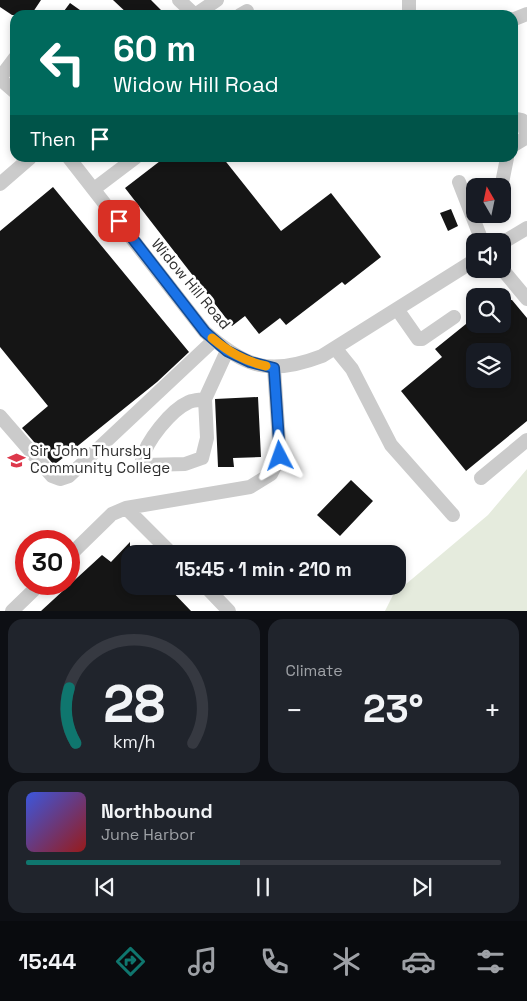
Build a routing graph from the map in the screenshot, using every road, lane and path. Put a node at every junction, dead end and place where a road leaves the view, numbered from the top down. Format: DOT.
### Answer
graph roads {
  1 [pos="179,0"];
  2 [pos="216,0"];
  3 [pos="190,10"];
  4 [pos="202,10"];
  5 [pos="10,65"];
  6 [pos="0,79"];
  7 [pos="10,88"];
  8 [pos="521,117"];
  9 [pos="527,137"];
  10 [pos="25,162"];
  11 [pos="72,162"];
  12 [pos="130,162"];
  13 [pos="506,162"];
  14 [pos="503,178"];
  15 [pos="459,182"];
  16 [pos="0,184"];
  17 [pos="94,190"];
  18 [pos="527,228"];
  19 [pos="479,233"];
  20 [pos="511,238"];
  21 [pos="466,266"];
  22 [pos="510,278"];
  23 [pos="527,299"];
  24 [pos="397,309"];
  25 [pos="454,317"];
  26 [pos="214,340"];
  27 [pos="336,348"];
  28 [pos="227,351"];
  29 [pos="274,368"];
  30 [pos="204,398"];
  31 [pos="0,416"];
  32 [pos="527,440"];
  33 [pos="481,478"];
  34 [pos="126,508"];
  35 [pos="453,515"];
  36 [pos="80,545"];
  37 [pos="163,545"];
  38 [pos="29,595"];
  39 [pos="214,595"];
  40 [pos="12,611"];
  41 [pos="229,611"];
  1 -- 3 [label="street"];
  2 -- 4 [label="street"];
  5 -- 6 [label="street"];
  6 -- 7 [label="street"];
  8 -- 9 [label="street"];
  10 -- 16 [label="street"];
  11 -- 17 [label="street, Widow Hill Road"];
  12 -- 17 [label="street"];
  13 -- 14 [label="street"];
  15 -- 19 [label="street"];
  17 -- 26 [label="street, Widow Hill Road"];
  18 -- 20 [label="street"];
  21 -- 24 [label="street, Widow Hill Road"];
  22 -- 23 [label="street"];
  24 -- 25 [label="street"];
  24 -- 27 [label="street, Widow Hill Road"];
  26 -- 28 [label="street, Widow Hill Road"];
  26 -- 31 [label="street"];
  27 -- 29 [label="street, Widow Hill Road"];
  27 -- 35 [label="street"];
  28 -- 29 [label="street, Widow Hill Road"];
  28 -- 30 [label="street"];
  29 -- 34 [label="street"];
  30 -- 30 [label="street"];
  32 -- 33 [label="street"];
  34 -- 36 [label="street"];
  34 -- 37 [label="street"];
  38 -- 40 [label="street"];
  39 -- 41 [label="street"];
}
